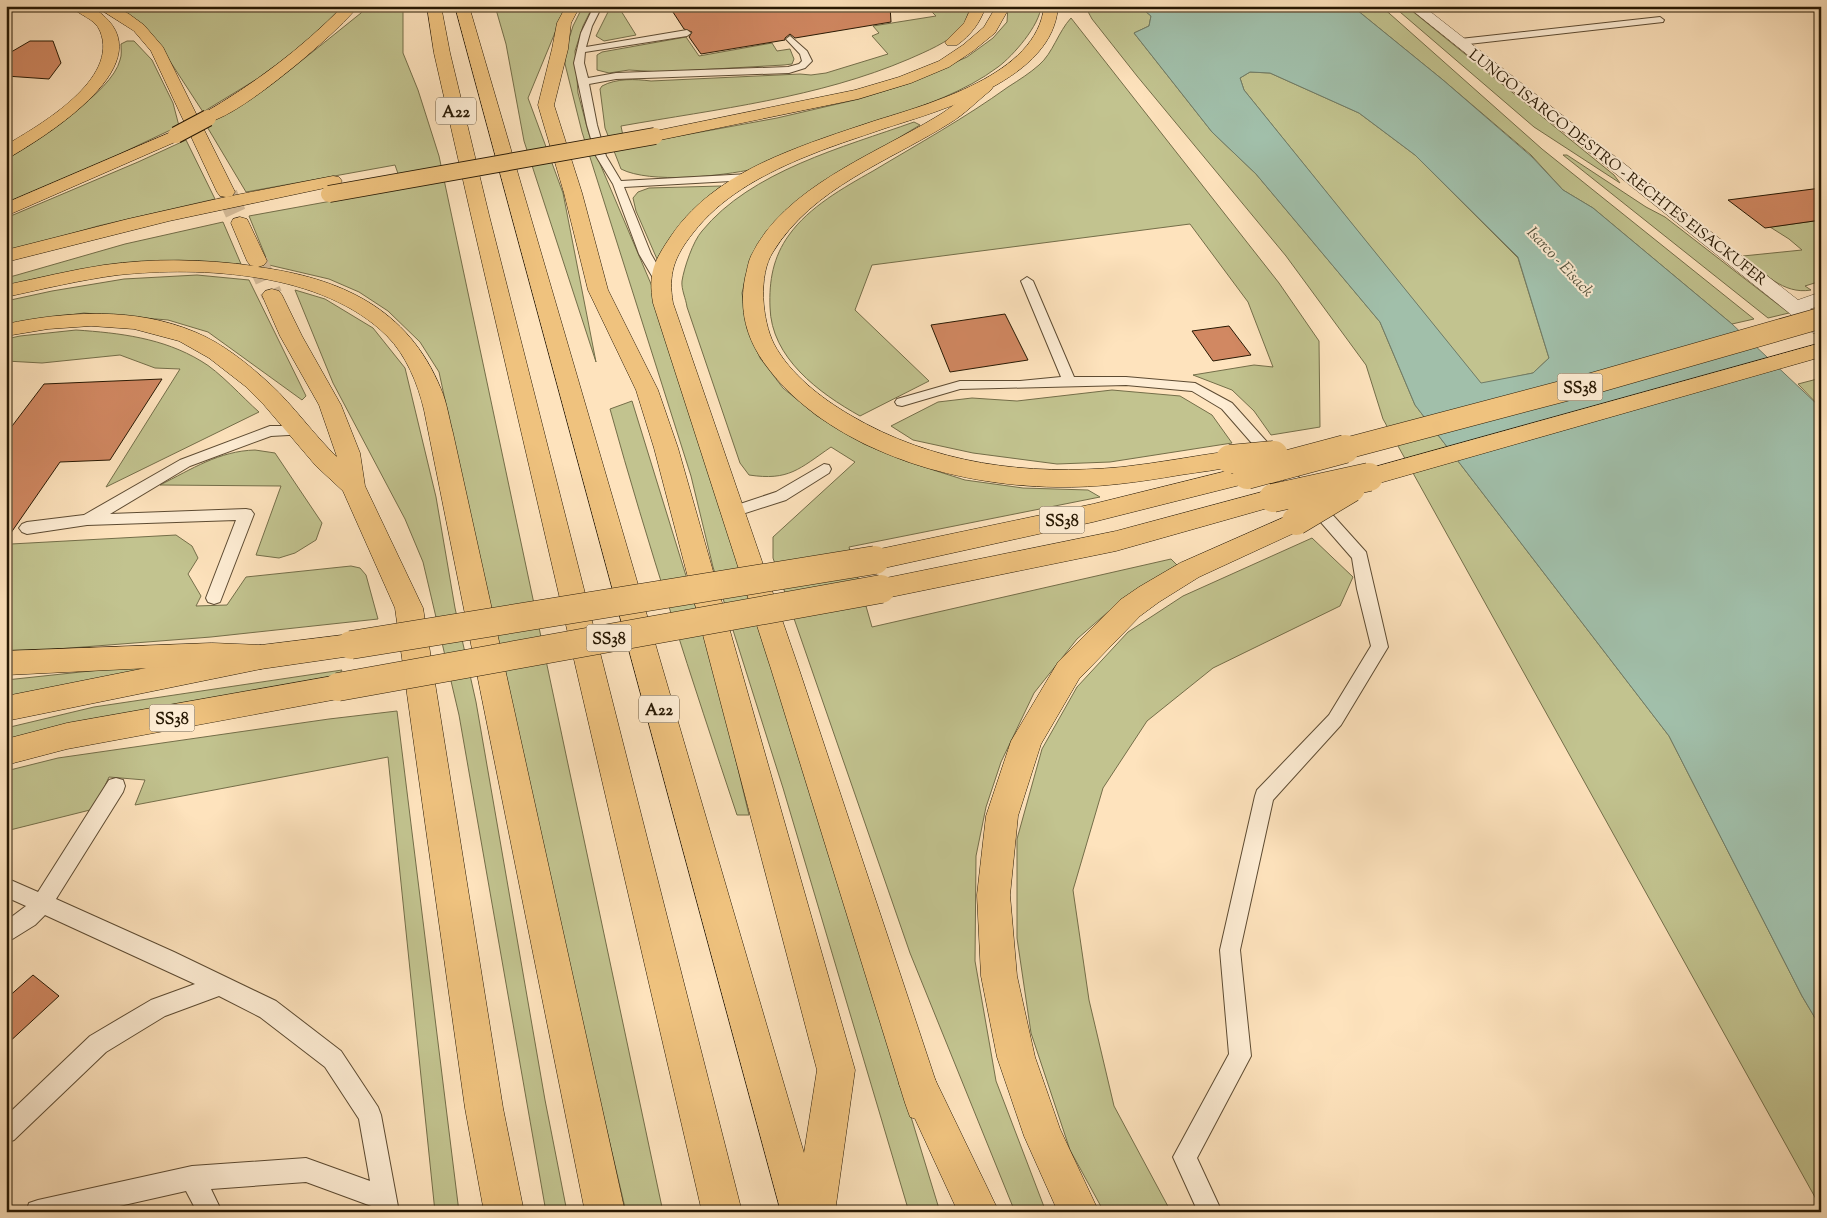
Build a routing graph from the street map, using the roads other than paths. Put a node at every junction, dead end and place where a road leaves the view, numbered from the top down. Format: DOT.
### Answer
graph roads {
  1 [pos="78,6"];
  2 [pos="102,6"];
  3 [pos="351,6"];
  4 [pos="434,6"];
  5 [pos="462,6"];
  6 [pos="573,6"];
  7 [pos="598,6"];
  8 [pos="979,6"];
  9 [pos="1000,6"];
  10 [pos="1052,6"];
  11 [pos="1414,6"];
  12 [pos="1660,20"];
  13 [pos="687,33"];
  14 [pos="790,39"];
  15 [pos="1460,42"];
  16 [pos="581,50"];
  17 [pos="584,82"];
  18 [pos="985,87"];
  19 [pos="653,130"];
  20 [pos="6,152"];
  21 [pos="749,177"];
  22 [pos="618,184"];
  23 [pos="331,188"];
  24 [pos="226,192"];
  25 [pos="6,210"];
  26 [pos="240,223"];
  27 [pos="6,256"];
  28 [pos="257,261"];
  29 [pos="6,269"];
  30 [pos="660,280"];
  31 [pos="1027,281"];
  32 [pos="6,291"];
  33 [pos="272,295"];
  34 [pos="1821,298"];
  35 [pos="1795,308"];
  36 [pos="1821,318"];
  37 [pos="1821,328"];
  38 [pos="6,330"];
  39 [pos="1821,350"];
  40 [pos="1069,381"];
  41 [pos="902,402"];
  42 [pos="301,431"];
  43 [pos="1238,467"];
  44 [pos="824,469"];
  45 [pos="1369,477"];
  46 [pos="352,486"];
  47 [pos="733,512"];
  48 [pos="87,520"];
  49 [pos="27,528"];
  50 [pos="214,598"];
  51 [pos="261,657"];
  52 [pos="6,663"];
  53 [pos="6,708"];
  54 [pos="6,752"];
  55 [pos="116,786"];
  56 [pos="6,887"];
  57 [pos="42,904"];
  58 [pos="6,934"];
  59 [pos="220,985"];
  60 [pos="918,1084"];
  61 [pos="6,1132"];
  62 [pos="192,1178"];
  63 [pos="387,1205"];
  64 [pos="38,1212"];
  65 [pos="210,1212"];
  66 [pos="504,1212"];
  67 [pos="605,1212"];
  68 [pos="722,1212"];
  69 [pos="802,1212"];
  70 [pos="815,1212"];
  71 [pos="958,1212"];
  72 [pos="979,1212"];
  73 [pos="1079,1212"];
  74 [pos="1210,1212"];
  1 -- 20 [label="main road"];
  2 -- 24 [label="main road"];
  3 -- 25 [label="main road, bridge"];
  4 -- 68 [label="main road, A22"];
  5 -- 69 [label="main road, A22"];
  6 -- 70 [label="main road"];
  7 -- 16 [label="lane"];
  8 -- 19 [label="main road"];
  9 -- 19 [label="main road"];
  10 -- 18 [label="main road"];
  11 -- 15 [label="street, LUNGO ISARCO DESTRO - RECHTES EISACKUFER"];
  12 -- 15 [label="lane"];
  13 -- 16 [label="lane"];
  14 -- 17 [label="lane"];
  15 -- 35 [label="street, LUNGO ISARCO DESTRO - RECHTES EISACKUFER"];
  16 -- 17 [label="lane"];
  17 -- 22 [label="lane"];
  18 -- 21 [label="main road"];
  18 -- 43 [label="main road"];
  19 -- 23 [label="main road, bridge"];
  21 -- 22 [label="lane"];
  21 -- 30 [label="main road"];
  22 -- 30 [label="lane"];
  23 -- 27 [label="main road"];
  23 -- 29 [label="main road"];
  26 -- 28 [label="main road"];
  30 -- 47 [label="main road"];
  31 -- 40 [label="lane"];
  32 -- 67 [label="main road"];
  33 -- 46 [label="main road"];
  34 -- 35 [label="street"];
  35 -- 37 [label="street, LUNGO ISARCO DESTRO - RECHTES EISACKUFER"];
  36 -- 43 [label="main road, SS38, bridge"];
  38 -- 42 [label="main road"];
  39 -- 45 [label="main road, SS38"];
  40 -- 41 [label="lane"];
  40 -- 74 [label="lane"];
  42 -- 46 [label="main road"];
  42 -- 48 [label="lane"];
  43 -- 51 [label="main road, SS38, bridge"];
  44 -- 47 [label="lane"];
  45 -- 54 [label="main road, SS38, bridge"];
  45 -- 73 [label="main road, bridge"];
  46 -- 66 [label="main road"];
  47 -- 60 [label="main road"];
  48 -- 49 [label="lane"];
  48 -- 50 [label="lane"];
  51 -- 52 [label="main road"];
  51 -- 53 [label="main road, SS38"];
  55 -- 57 [label="lane"];
  56 -- 57 [label="lane"];
  57 -- 58 [label="lane"];
  57 -- 59 [label="lane"];
  59 -- 61 [label="lane"];
  59 -- 63 [label="lane"];
  60 -- 71 [label="main road"];
  60 -- 72 [label="main road"];
  62 -- 63 [label="lane"];
  62 -- 64 [label="lane"];
  62 -- 65 [label="lane"];
}
